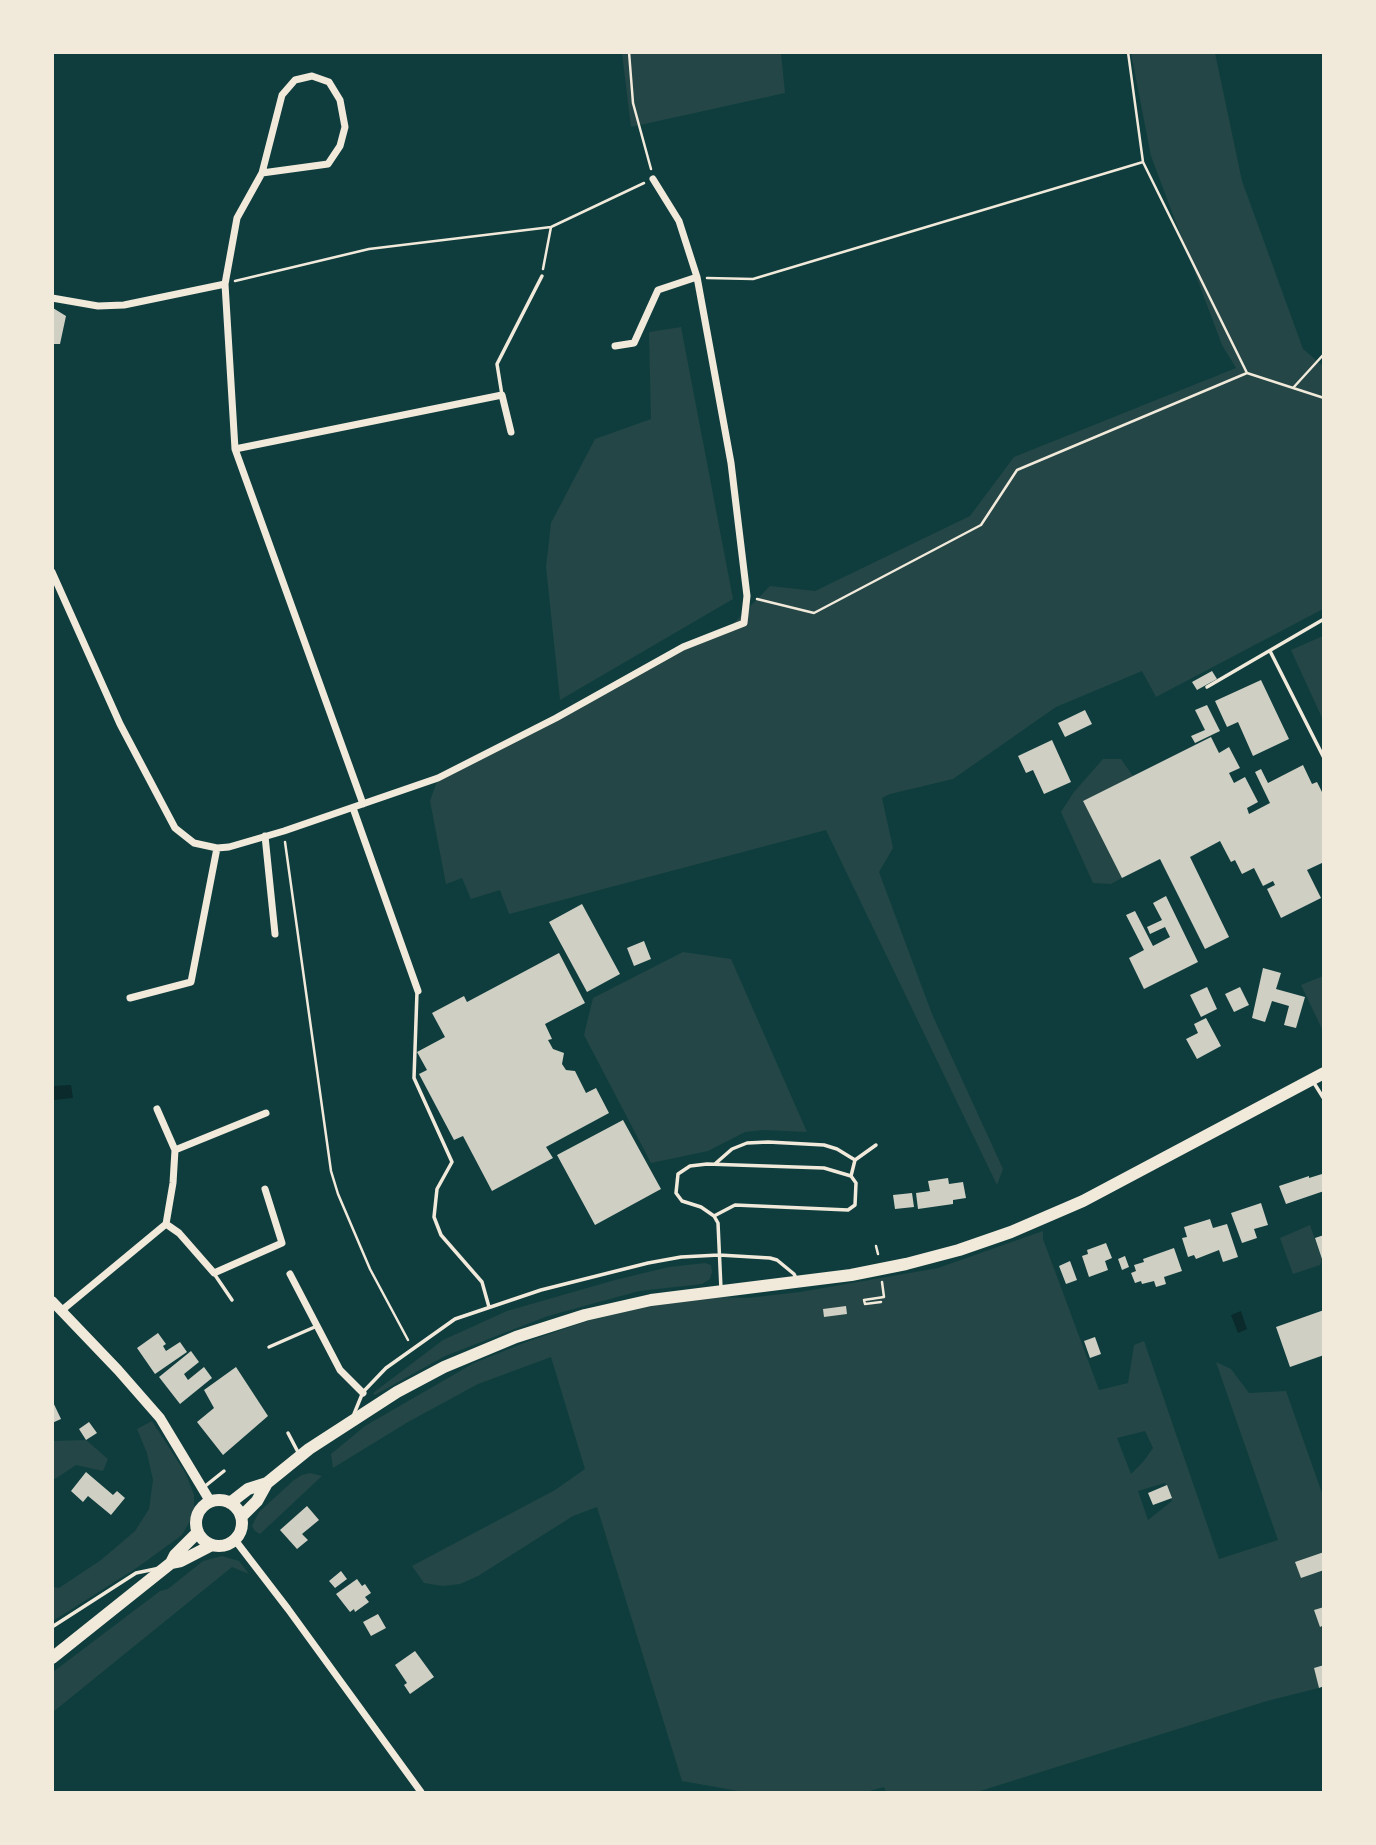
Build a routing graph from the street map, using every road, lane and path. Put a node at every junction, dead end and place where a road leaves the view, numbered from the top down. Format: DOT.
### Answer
graph roads {
  1 [pos="629,52"];
  2 [pos="1128,52"];
  3 [pos="1143,162"];
  4 [pos="262,173"];
  5 [pos="653,179"];
  6 [pos="551,227"];
  7 [pos="542,276"];
  8 [pos="697,277"];
  9 [pos="225,284"];
  10 [pos="52,298"];
  11 [pos="615,346"];
  12 [pos="1324,354"];
  13 [pos="1247,373"];
  14 [pos="1293,389"];
  15 [pos="502,395"];
  16 [pos="1324,398"];
  17 [pos="511,432"];
  18 [pos="234,449"];
  19 [pos="52,572"];
  20 [pos="747,596"];
  21 [pos="1324,619"];
  22 [pos="1270,651"];
  23 [pos="1207,687"];
  24 [pos="1324,758"];
  25 [pos="363,804"];
  26 [pos="353,808"];
  27 [pos="284,831"];
  28 [pos="265,836"];
  29 [pos="218,848"];
  30 [pos="275,934"];
  31 [pos="418,991"];
  32 [pos="130,998"];
  33 [pos="1318,1076"];
  34 [pos="1324,1099"];
  35 [pos="157,1109"];
  36 [pos="266,1112"];
  37 [pos="876,1145"];
  38 [pos="176,1150"];
  39 [pos="855,1160"];
  40 [pos="714,1164"];
  41 [pos="851,1176"];
  42 [pos="265,1189"];
  43 [pos="714,1216"];
  44 [pos="166,1223"];
  45 [pos="719,1255"];
  46 [pos="214,1273"];
  47 [pos="290,1274"];
  48 [pos="798,1283"];
  49 [pos="721,1291"];
  50 [pos="884,1297"];
  51 [pos="232,1300"];
  52 [pos="52,1301"];
  53 [pos="881,1301"];
  54 [pos="489,1307"];
  55 [pos="61,1311"];
  56 [pos="317,1326"];
  57 [pos="269,1347"];
  58 [pos="413,1349"];
  59 [pos="363,1393"];
  60 [pos="352,1419"];
  61 [pos="288,1433"];
  62 [pos="300,1456"];
  63 [pos="224,1471"];
  64 [pos="267,1483"];
  65 [pos="201,1489"];
  66 [pos="210,1501"];
  67 [pos="230,1503"];
  68 [pos="242,1516"];
  69 [pos="198,1532"];
  70 [pos="235,1541"];
  71 [pos="212,1545"];
  72 [pos="168,1566"];
  73 [pos="52,1627"];
  74 [pos="52,1658"];
  75 [pos="421,1793"];
  1 -- 5 [label="path"];
  2 -- 3 [label="path"];
  3 -- 8 [label="path"];
  3 -- 13 [label="path"];
  4 -- 4 [label="street"];
  4 -- 9 [label="street"];
  5 -- 6 [label="path"];
  5 -- 8 [label="street"];
  6 -- 7 [label="path"];
  6 -- 9 [label="path"];
  7 -- 15 [label="lane"];
  8 -- 11 [label="street"];
  8 -- 20 [label="street"];
  9 -- 10 [label="street"];
  9 -- 18 [label="street"];
  12 -- 14 [label="path"];
  13 -- 14 [label="path"];
  13 -- 20 [label="path"];
  14 -- 16 [label="path"];
  15 -- 17 [label="street"];
  15 -- 18 [label="street"];
  18 -- 25 [label="street"];
  19 -- 29 [label="street"];
  20 -- 25 [label="street"];
  21 -- 22 [label="lane"];
  22 -- 23 [label="lane"];
  22 -- 24 [label="lane"];
  25 -- 26 [label="street"];
  26 -- 27 [label="street"];
  26 -- 31 [label="street"];
  27 -- 28 [label="street"];
  27 -- 58 [label="path"];
  28 -- 29 [label="street"];
  28 -- 30 [label="street"];
  29 -- 32 [label="street"];
  31 -- 54 [label="lane"];
  33 -- 34 [label="lane"];
  33 -- 48 [label="main road"];
  35 -- 38 [label="street"];
  36 -- 38 [label="street"];
  37 -- 39 [label="lane"];
  38 -- 44 [label="street"];
  39 -- 40 [label="lane"];
  39 -- 41 [label="lane"];
  40 -- 41 [label="lane"];
  40 -- 43 [label="lane"];
  41 -- 43 [label="lane"];
  42 -- 46 [label="street"];
  43 -- 45 [label="lane"];
  44 -- 46 [label="street"];
  44 -- 55 [label="street"];
  45 -- 48 [label="lane"];
  45 -- 49 [label="lane"];
  45 -- 54 [label="lane"];
  46 -- 51 [label="lane"];
  47 -- 56 [label="street"];
  48 -- 49 [label="main road"];
  49 -- 60 [label="main road"];
  50 -- 53 [label="path"];
  52 -- 55 [label="street"];
  54 -- 58 [label="lane"];
  55 -- 65 [label="street"];
  56 -- 57 [label="lane"];
  56 -- 59 [label="street"];
  58 -- 59 [label="lane"];
  59 -- 60 [label="lane"];
  60 -- 62 [label="main road"];
  61 -- 62 [label="lane"];
  62 -- 64 [label="main road"];
  63 -- 65 [label="lane"];
  64 -- 67 [label="main road"];
  64 -- 68 [label="main road"];
  65 -- 66 [label="street"];
  66 -- 67 [label="main road"];
  66 -- 69 [label="main road"];
  67 -- 68 [label="main road"];
  68 -- 70 [label="main road"];
  69 -- 71 [label="main road"];
  69 -- 72 [label="main road"];
  70 -- 71 [label="main road"];
  70 -- 75 [label="street"];
  71 -- 72 [label="main road"];
  72 -- 73 [label="lane"];
  72 -- 74 [label="main road"];
}
